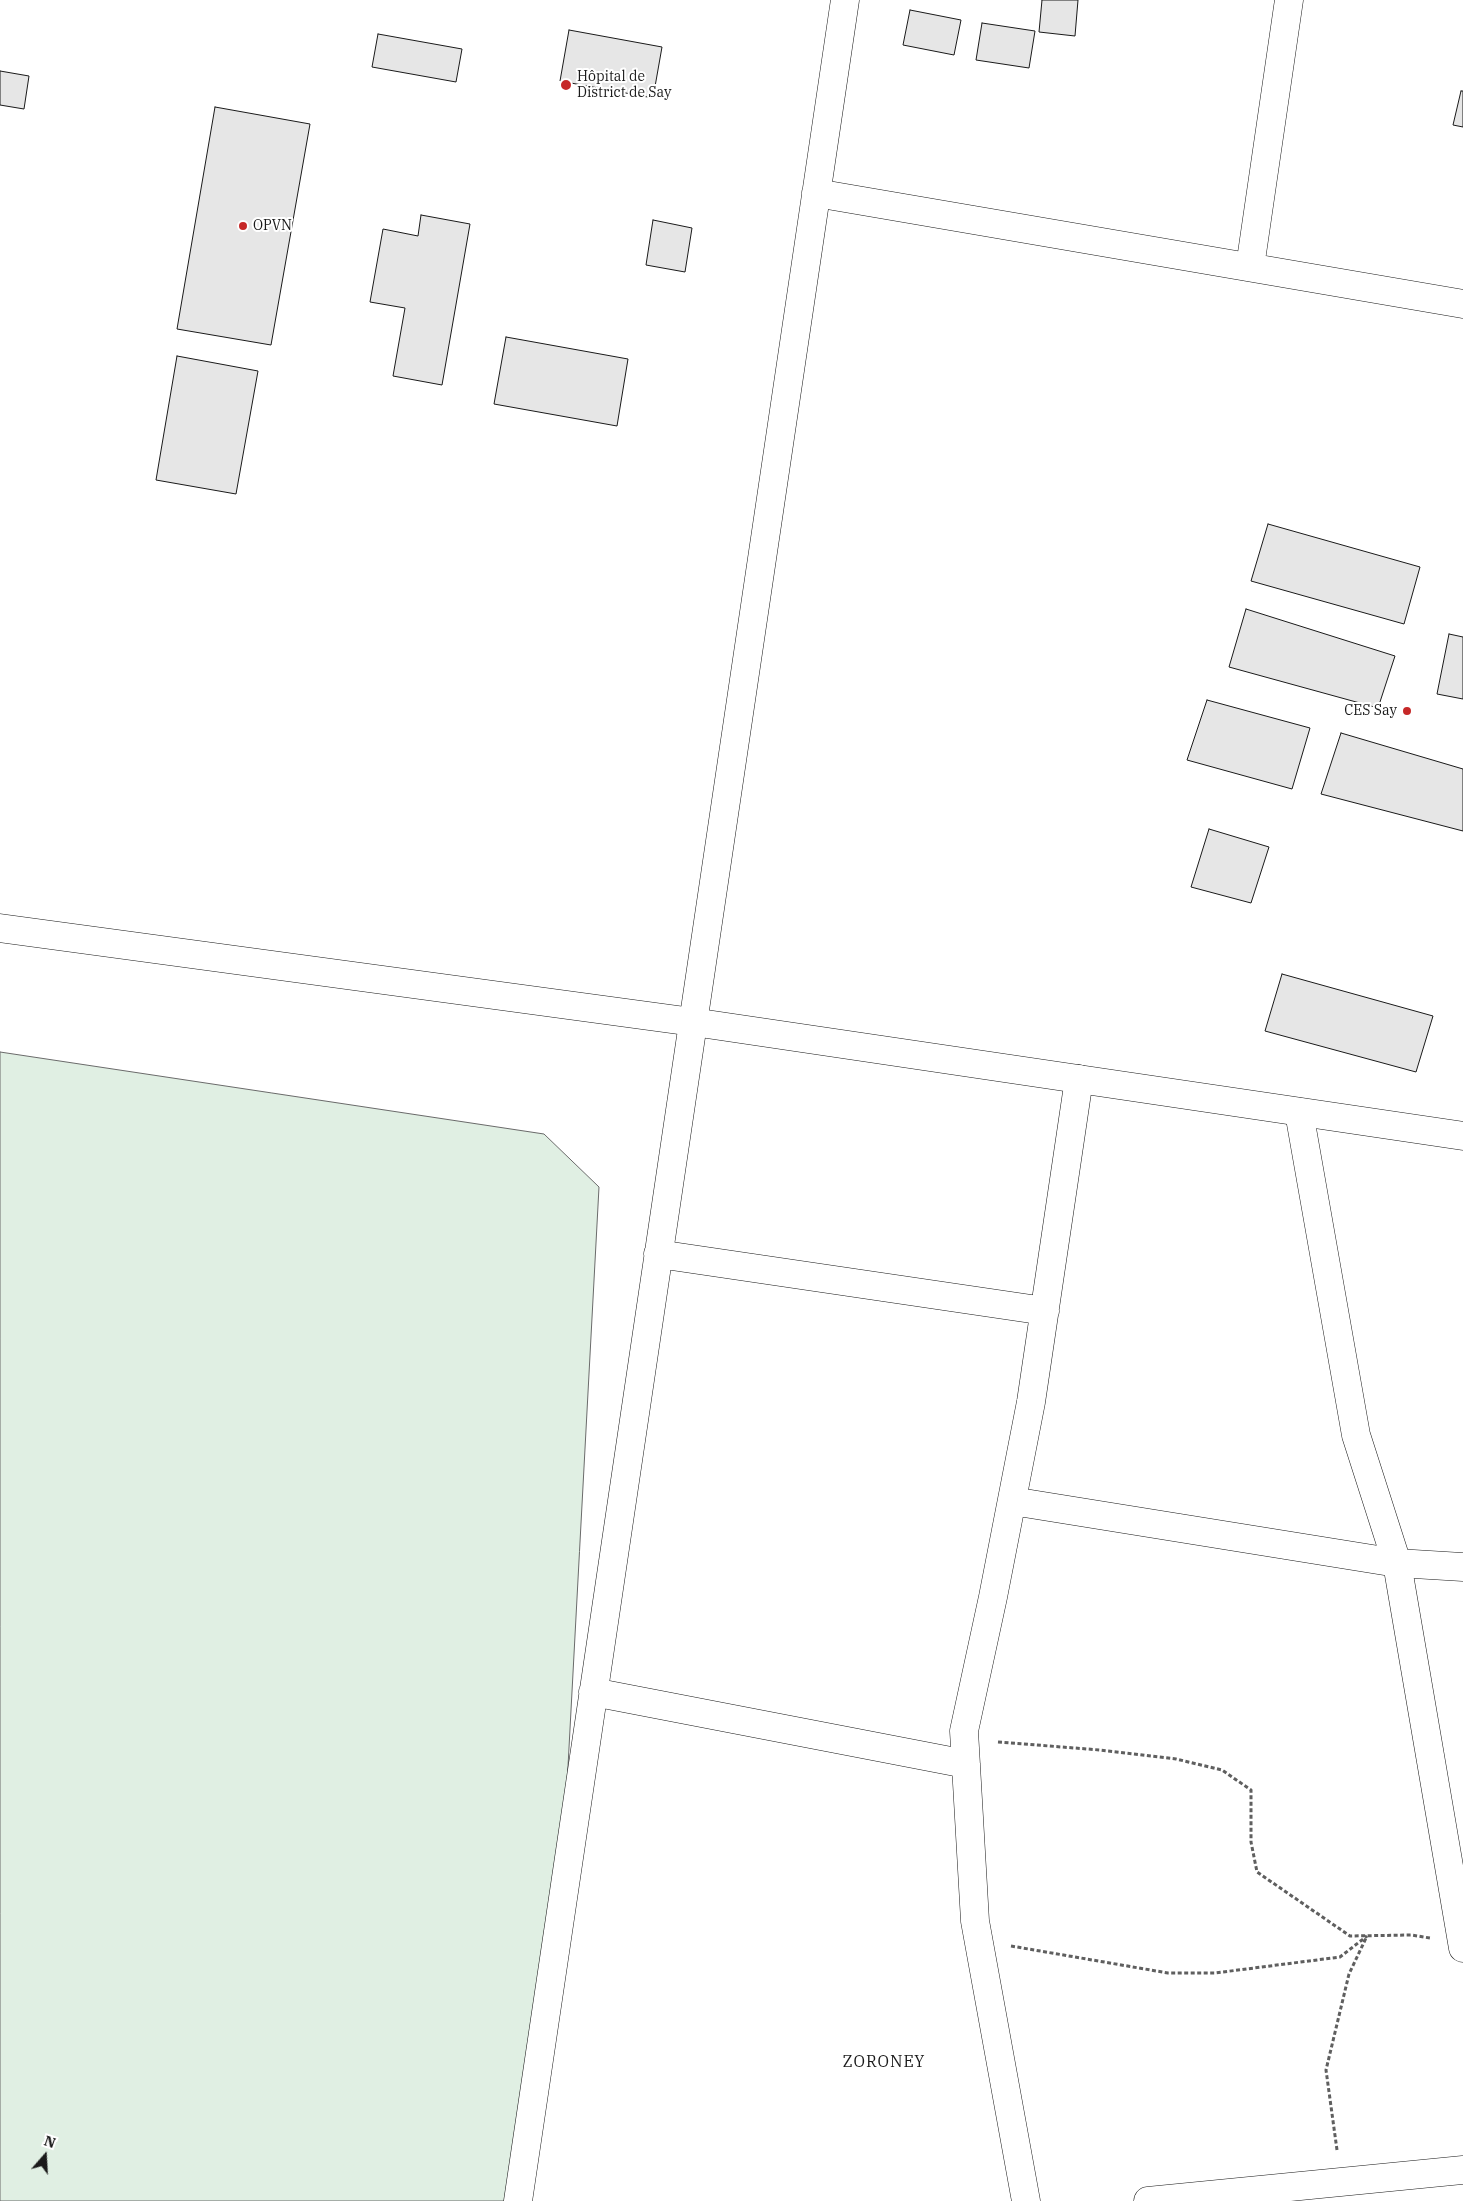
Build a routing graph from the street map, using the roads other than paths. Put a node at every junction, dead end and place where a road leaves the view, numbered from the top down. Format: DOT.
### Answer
graph roads {
  1 [pos="845,0"];
  2 [pos="1289,0"];
  3 [pos="816,193"];
  4 [pos="1250,267"];
  5 [pos="1463,304"];
  6 [pos="0,928"];
  7 [pos="693,1022"];
  8 [pos="1080,1079"];
  9 [pos="1299,1112"];
  10 [pos="1463,1136"];
  11 [pos="658,1254"];
  12 [pos="1045,1311"];
  13 [pos="1012,1501"];
  14 [pos="1397,1563"];
  15 [pos="1463,1567"];
  16 [pos="593,1692"];
  17 [pos="965,1752"];
  18 [pos="1462,1945"];
  19 [pos="1463,2170"];
  20 [pos="518,2201"];
  21 [pos="1026,2201"];
  22 [pos="1148,2201"];
  1 -- 3 [label="street"];
  2 -- 4 [label="street"];
  3 -- 4 [label="street"];
  3 -- 7 [label="street"];
  4 -- 5 [label="street"];
  6 -- 7 [label="street"];
  7 -- 8 [label="street"];
  7 -- 11 [label="street"];
  8 -- 9 [label="street"];
  8 -- 12 [label="street"];
  9 -- 10 [label="street"];
  9 -- 14 [label="street"];
  11 -- 12 [label="street"];
  11 -- 16 [label="street"];
  12 -- 13 [label="street"];
  13 -- 14 [label="street"];
  13 -- 17 [label="street"];
  14 -- 15 [label="street"];
  14 -- 18 [label="street"];
  16 -- 17 [label="street"];
  16 -- 20 [label="street"];
  17 -- 21 [label="street"];
  19 -- 22 [label="street"];
}
